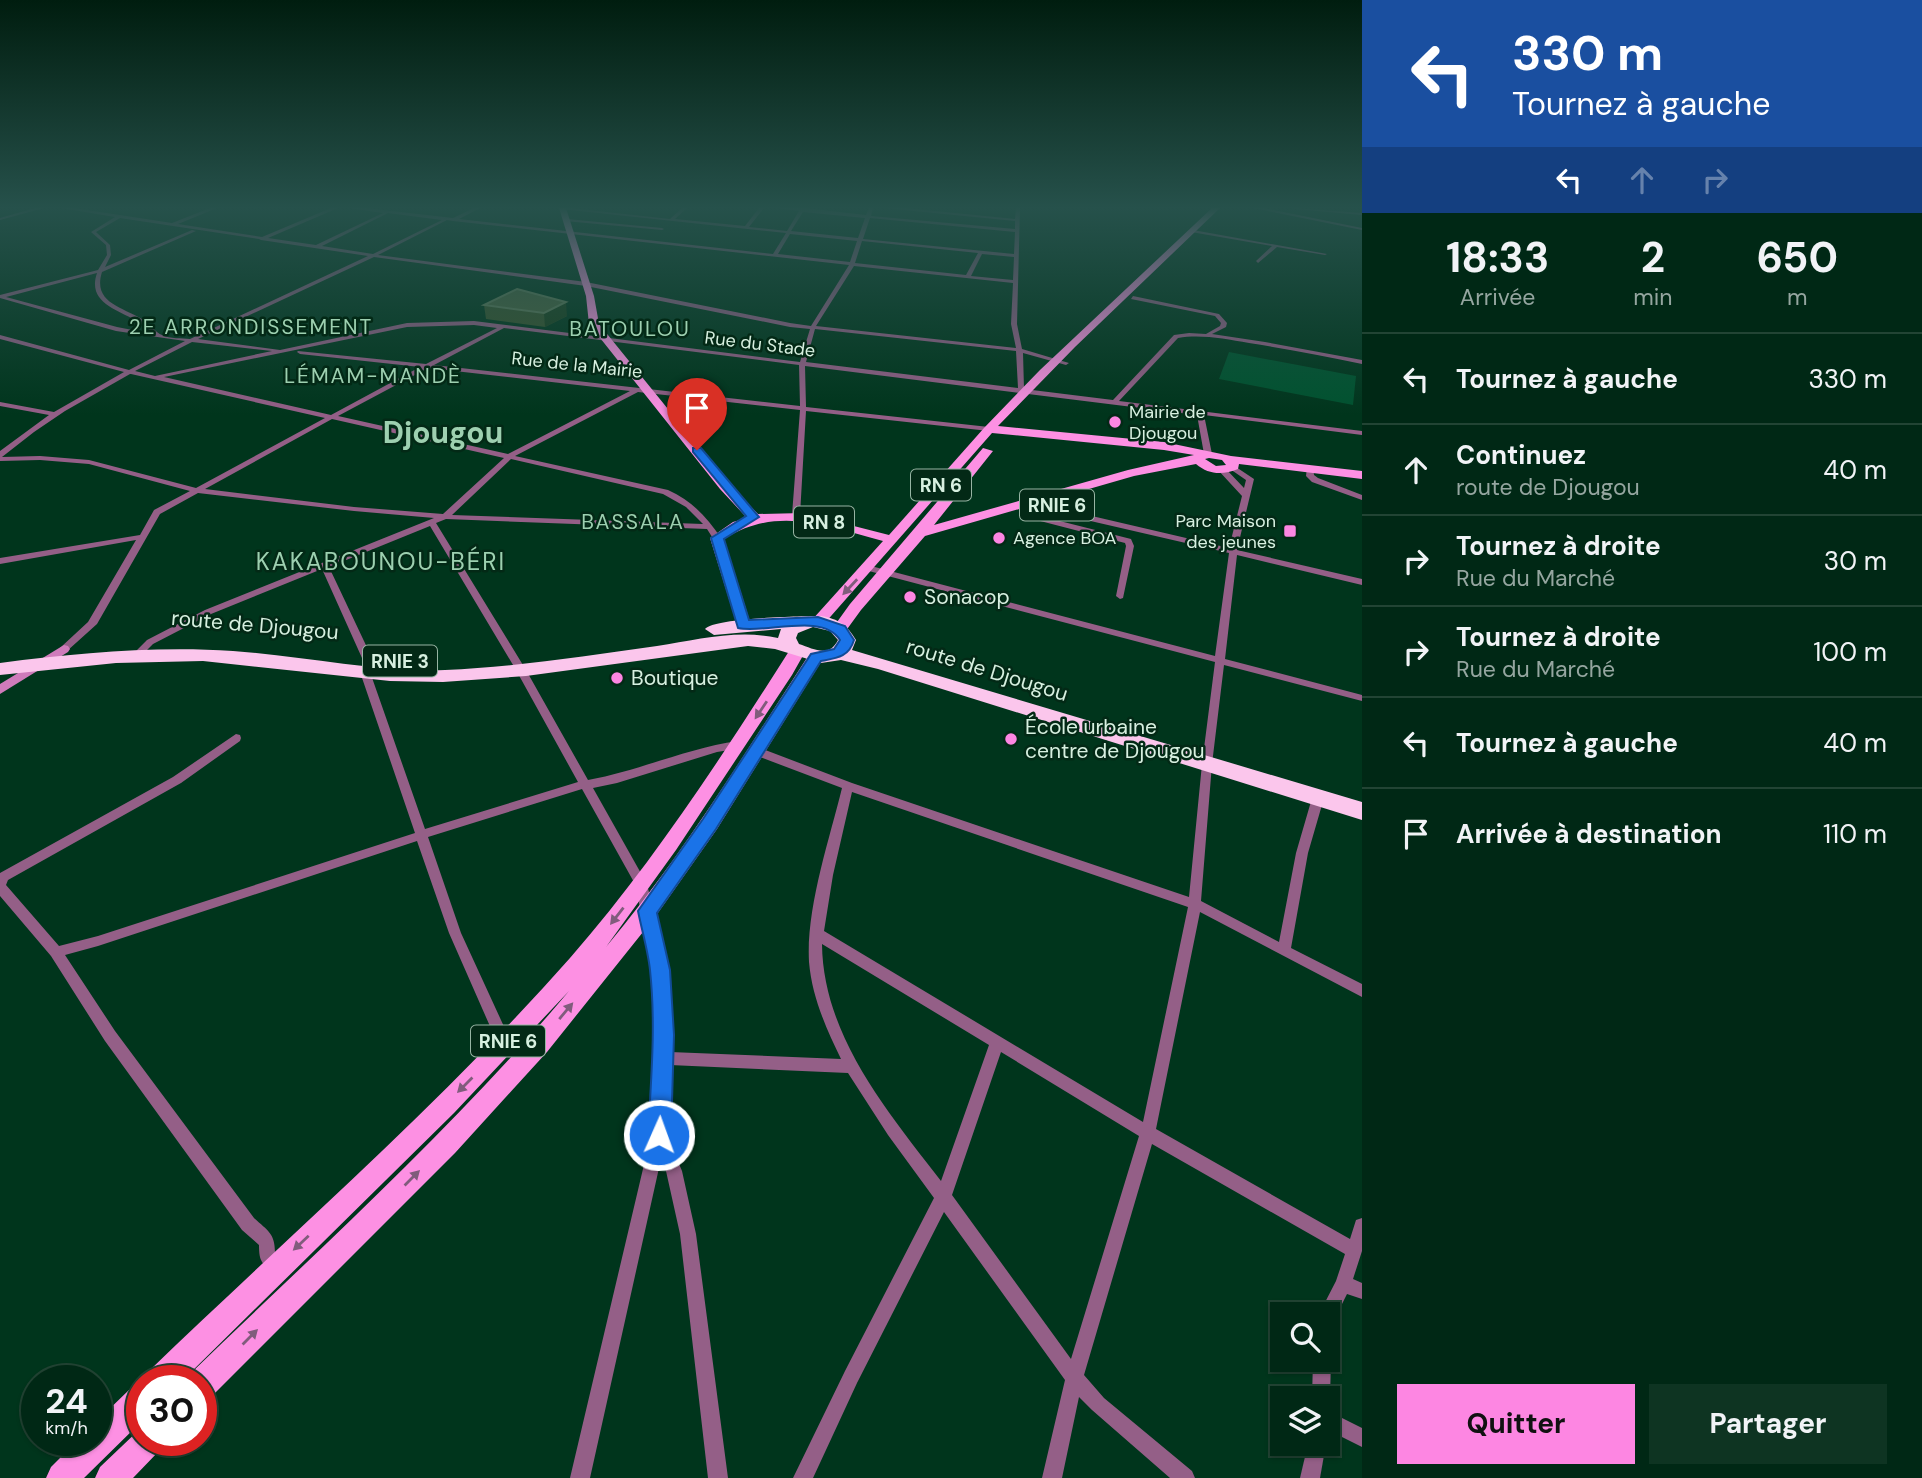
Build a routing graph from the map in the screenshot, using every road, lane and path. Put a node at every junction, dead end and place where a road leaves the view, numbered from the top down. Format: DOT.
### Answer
graph roads {
  1 [pos="77,277"];
  2 [pos="97,277"];
  3 [pos="329,277"];
  4 [pos="533,277"];
  5 [pos="584,277"];
  6 [pos="844,277"];
  7 [pos="959,277"];
  8 [pos="1015,277"];
  9 [pos="1150,277"];
  10 [pos="1154,277"];
  11 [pos="968,278"];
  12 [pos="1015,282"];
  13 [pos="586,284"];
  14 [pos="1,297"];
  15 [pos="1133,299"];
  16 [pos="504,327"];
  17 [pos="813,327"];
  18 [pos="1203,334"];
  19 [pos="0,337"];
  20 [pos="160,337"];
  21 [pos="189,340"];
  22 [pos="607,340"];
  23 [pos="1020,350"];
  24 [pos="289,351"];
  25 [pos="1062,361"];
  26 [pos="1362,362"];
  27 [pos="428,365"];
  28 [pos="802,365"];
  29 [pos="131,372"];
  30 [pos="157,377"];
  31 [pos="642,390"];
  32 [pos="1023,392"];
  33 [pos="1037,394"];
  34 [pos="1114,403"];
  35 [pos="0,404"];
  36 [pos="803,409"];
  37 [pos="1021,412"];
  38 [pos="1200,413"];
  39 [pos="52,414"];
  40 [pos="333,417"];
  41 [pos="1008,426"];
  42 [pos="989,429"];
  43 [pos="1362,433"];
  44 [pos="510,456"];
  45 [pos="1204,456"];
  46 [pos="0,457"];
  47 [pos="1228,464"];
  48 [pos="1310,472"];
  49 [pos="1362,475"];
  50 [pos="1362,482"];
  51 [pos="194,490"];
  52 [pos="1245,494"];
  53 [pos="1362,498"];
  54 [pos="944,503"];
  55 [pos="1027,508"];
  56 [pos="1046,508"];
  57 [pos="796,515"];
  58 [pos="445,517"];
  59 [pos="753,517"];
  60 [pos="973,518"];
  61 [pos="432,523"];
  62 [pos="714,532"];
  63 [pos="920,533"];
  64 [pos="142,537"];
  65 [pos="893,540"];
  66 [pos="908,547"];
  67 [pos="1233,551"];
  68 [pos="0,561"];
  69 [pos="324,565"];
  70 [pos="868,568"];
  71 [pos="885,573"];
  72 [pos="1362,582"];
  73 [pos="1120,596"];
  74 [pos="818,621"];
  75 [pos="799,624"];
  76 [pos="743,625"];
  77 [pos="822,646"];
  78 [pos="143,648"];
  79 [pos="64,649"];
  80 [pos="0,657"];
  81 [pos="1220,661"];
  82 [pos="43,664"];
  83 [pos="517,664"];
  84 [pos="366,665"];
  85 [pos="0,669"];
  86 [pos="0,690"];
  87 [pos="1362,698"];
  88 [pos="236,738"];
  89 [pos="747,748"];
  90 [pos="1208,758"];
  91 [pos="587,785"];
  92 [pos="848,786"];
  93 [pos="1318,798"];
  94 [pos="1362,800"];
  95 [pos="1362,811"];
  96 [pos="421,835"];
  97 [pos="641,884"];
  98 [pos="0,886"];
  99 [pos="1195,904"];
  100 [pos="648,911"];
  101 [pos="817,934"];
  102 [pos="1284,951"];
  103 [pos="56,953"];
  104 [pos="1362,991"];
  105 [pos="998,1042"];
  106 [pos="505,1044"];
  107 [pos="662,1058"];
  108 [pos="853,1066"];
  109 [pos="1148,1133"];
  110 [pos="659,1135"];
  111 [pos="944,1196"];
  112 [pos="1362,1226"];
  113 [pos="1354,1251"];
  114 [pos="278,1265"];
  115 [pos="1343,1284"];
  116 [pos="1362,1291"];
  117 [pos="1334,1302"];
  118 [pos="176,1365"];
  119 [pos="217,1369"];
  120 [pos="1074,1378"];
  121 [pos="126,1415"];
  122 [pos="1340,1426"];
  123 [pos="1362,1438"];
  124 [pos="132,1456"];
  125 [pos="1315,1456"];
  126 [pos="62,1478"];
  127 [pos="111,1478"];
  128 [pos="580,1478"];
  129 [pos="718,1478"];
  130 [pos="803,1478"];
  131 [pos="1052,1478"];
  132 [pos="1185,1478"];
  133 [pos="1310,1478"];
  1 -- 14 [label="street"];
  2 -- 20 [label="street"];
  3 -- 21 [label="street"];
  4 -- 13 [label="street"];
  5 -- 13 [label="main road"];
  6 -- 17 [label="street"];
  7 -- 11 [label="street"];
  8 -- 12 [label="street"];
  9 -- 25 [label="main road, RN 6"];
  10 -- 15 [label="main road, RN 6"];
  11 -- 12 [label="street"];
  12 -- 23 [label="street"];
  13 -- 17 [label="street"];
  13 -- 22 [label="main road"];
  14 -- 20 [label="street, Rue de la Mairie"];
  15 -- 18 [label="street"];
  15 -- 25 [label="main road, RN 6"];
  16 -- 22 [label="street, Rue du Stade"];
  16 -- 24 [label="street, Rue du Stade"];
  16 -- 27 [label="street"];
  17 -- 23 [label="street"];
  17 -- 28 [label="street"];
  18 -- 26 [label="street"];
  18 -- 34 [label="street"];
  19 -- 29 [label="street"];
  20 -- 21 [label="street, Rue de la Mairie"];
  21 -- 24 [label="street, Rue de la Mairie"];
  21 -- 29 [label="street"];
  22 -- 28 [label="street, Rue du Stade"];
  22 -- 31 [label="main road"];
  23 -- 25 [label="street"];
  23 -- 32 [label="street"];
  24 -- 27 [label="street, Rue de la Mairie"];
  24 -- 30 [label="street, Rue du Stade"];
  25 -- 32 [label="main road, RN 6"];
  25 -- 33 [label="main road, RN 6"];
  27 -- 31 [label="street, Rue de la Mairie"];
  27 -- 40 [label="street"];
  28 -- 32 [label="street, Rue du Stade"];
  28 -- 36 [label="street"];
  29 -- 30 [label="street"];
  29 -- 39 [label="street"];
  30 -- 40 [label="street"];
  31 -- 36 [label="street, Rue de la Mairie"];
  31 -- 44 [label="street"];
  31 -- 59 [label="main road"];
  32 -- 33 [label="street, Rue du Stade"];
  32 -- 42 [label="main road, RN 6"];
  33 -- 34 [label="street, Rue du Stade"];
  33 -- 37 [label="main road, RN 6"];
  34 -- 38 [label="street, Rue du Stade"];
  35 -- 39 [label="street"];
  36 -- 42 [label="street, Rue de la Mairie"];
  36 -- 57 [label="street"];
  38 -- 43 [label="street, Rue du Stade"];
  38 -- 45 [label="street"];
  39 -- 46 [label="street"];
  40 -- 44 [label="street"];
  40 -- 51 [label="street"];
  41 -- 42 [label="main road, Rue de la Mairie"];
  41 -- 45 [label="main road, Rue de la Mairie"];
  41 -- 54 [label="main road, RN 6"];
  42 -- 65 [label="main road, RN 6"];
  44 -- 58 [label="street"];
  44 -- 62 [label="street"];
  45 -- 47 [label="main road, Rue de la Mairie"];
  45 -- 47 [label="street"];
  45 -- 55 [label="main road, RNIE 6"];
  45 -- 56 [label="main road, RNIE 6"];
  46 -- 51 [label="street"];
  47 -- 48 [label="main road, Rue de la Mairie"];
  47 -- 52 [label="street"];
  47 -- 52 [label="street"];
  48 -- 49 [label="main road"];
  48 -- 50 [label="main road"];
  48 -- 53 [label="street"];
  51 -- 58 [label="street"];
  51 -- 64 [label="street"];
  52 -- 67 [label="street"];
  54 -- 60 [label="main road"];
  54 -- 63 [label="main road, RN 6"];
  55 -- 56 [label="main road, RNIE 6"];
  55 -- 60 [label="main road, RNIE 6"];
  55 -- 66 [label="main road, RNIE 6"];
  55 -- 73 [label="street"];
  56 -- 67 [label="street"];
  57 -- 59 [label="main road, RN 8"];
  57 -- 65 [label="main road, RN 8"];
  58 -- 61 [label="street"];
  58 -- 62 [label="street"];
  59 -- 62 [label="main road"];
  60 -- 63 [label="main road, RNIE 6"];
  61 -- 69 [label="street"];
  61 -- 83 [label="street"];
  62 -- 76 [label="main road"];
  63 -- 65 [label="main road, RNIE 6"];
  63 -- 66 [label="main road, RN 6"];
  64 -- 68 [label="street"];
  64 -- 79 [label="street"];
  65 -- 70 [label="main road"];
  66 -- 71 [label="main road, RNIE 6"];
  67 -- 72 [label="street"];
  67 -- 81 [label="street"];
  69 -- 78 [label="street"];
  69 -- 84 [label="street"];
  70 -- 71 [label="street"];
  70 -- 74 [label="main road, one-way"];
  71 -- 77 [label="main road, RNIE 6"];
  71 -- 81 [label="street"];
  74 -- 75 [label="highway, RNIE 3"];
  74 -- 77 [label="highway, RNIE 3"];
  75 -- 76 [label="highway, RNIE 3"];
  75 -- 77 [label="highway"];
  76 -- 83 [label="highway, RNIE 3"];
  77 -- 83 [label="highway, RNIE 3"];
  77 -- 89 [label="main road, RNIE 6"];
  77 -- 90 [label="highway, route de Djougou / RNIE 3"];
  78 -- 79 [label="highway, route de Djougou / RNIE 3"];
  78 -- 82 [label="highway, RNIE 3"];
  78 -- 84 [label="highway, RNIE 3"];
  79 -- 80 [label="highway, route de Djougou / RNIE 3"];
  79 -- 82 [label="main road"];
  81 -- 87 [label="street"];
  81 -- 90 [label="street"];
  82 -- 85 [label="highway, RNIE 3"];
  82 -- 86 [label="main road"];
  83 -- 84 [label="highway, RNIE 3"];
  83 -- 91 [label="street"];
  84 -- 96 [label="street"];
  88 -- 98 [label="street"];
  89 -- 91 [label="street"];
  89 -- 92 [label="street"];
  89 -- 97 [label="main road, RNIE 6"];
  89 -- 100 [label="main road, RNIE 6"];
  90 -- 93 [label="highway, route de Djougou / RNIE 3"];
  90 -- 94 [label="highway, route de Djougou / RNIE 3"];
  90 -- 99 [label="street"];
  91 -- 96 [label="street"];
  91 -- 97 [label="street"];
  92 -- 99 [label="street"];
  92 -- 101 [label="street"];
  93 -- 95 [label="highway, route de Djougou / RNIE 3"];
  93 -- 102 [label="street"];
  96 -- 103 [label="street"];
  96 -- 106 [label="street"];
  97 -- 100 [label="street"];
  97 -- 106 [label="main road, RNIE 6, one-way"];
  98 -- 103 [label="street"];
  99 -- 102 [label="street"];
  99 -- 109 [label="street"];
  100 -- 107 [label="street"];
  119 -- 100 [label="main road, RNIE 6, one-way"];
  101 -- 105 [label="street"];
  101 -- 108 [label="street"];
  102 -- 104 [label="street"];
  103 -- 114 [label="street"];
  105 -- 109 [label="street"];
  105 -- 111 [label="street"];
  106 -- 114 [label="main road, RNIE 6, one-way"];
  107 -- 108 [label="street"];
  107 -- 110 [label="street"];
  108 -- 111 [label="street"];
  109 -- 113 [label="street"];
  109 -- 120 [label="street"];
  110 -- 128 [label="street"];
  110 -- 129 [label="street"];
  111 -- 120 [label="street"];
  111 -- 130 [label="street"];
  112 -- 113 [label="street"];
  113 -- 115 [label="street"];
  114 -- 118 [label="main road, RNIE 6"];
  115 -- 116 [label="street"];
  115 -- 117 [label="street"];
  120 -- 131 [label="street"];
  120 -- 132 [label="street"];
  121 -- 126 [label="main road"];
  122 -- 123 [label="street"];
  124 -- 127 [label="main road"];
  125 -- 133 [label="street"];
}
